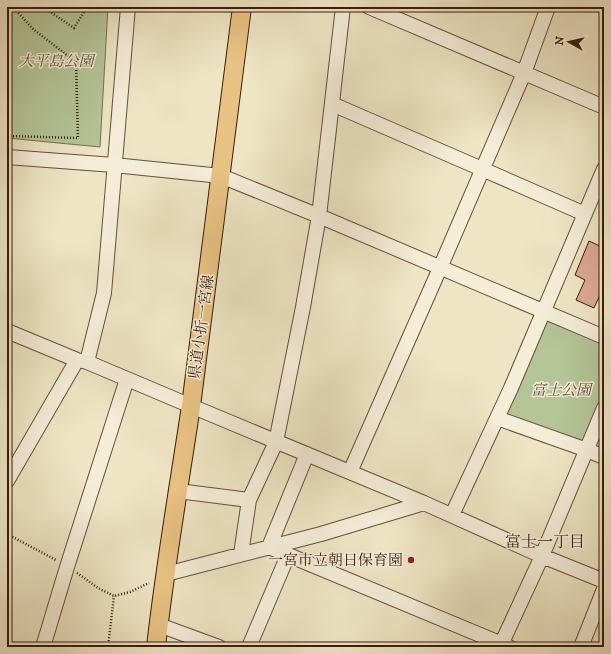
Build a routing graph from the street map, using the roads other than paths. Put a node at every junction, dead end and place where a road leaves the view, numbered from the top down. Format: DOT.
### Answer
graph roads {
  1 [pos="128,7"];
  2 [pos="242,7"];
  3 [pos="343,7"];
  4 [pos="369,7"];
  5 [pos="548,7"];
  6 [pos="524,73"];
  7 [pos="332,104"];
  8 [pos="604,106"];
  9 [pos="7,157"];
  10 [pos="114,166"];
  11 [pos="482,169"];
  12 [pos="604,169"];
  13 [pos="221,176"];
  14 [pos="585,214"];
  15 [pos="319,216"];
  16 [pos="440,268"];
  17 [pos="544,312"];
  18 [pos="7,330"];
  19 [pos="604,337"];
  20 [pos="82,361"];
  21 [pos="127,379"];
  22 [pos="191,406"];
  23 [pos="604,408"];
  24 [pos="497,418"];
  25 [pos="276,442"];
  26 [pos="586,450"];
  27 [pos="307,454"];
  28 [pos="604,457"];
  29 [pos="350,472"];
  30 [pos="9,474"];
  31 [pos="178,491"];
  32 [pos="249,500"];
  33 [pos="424,502"];
  34 [pos="452,515"];
  35 [pos="270,547"];
  36 [pos="241,554"];
  37 [pos="288,554"];
  38 [pos="542,556"];
  39 [pos="166,574"];
  40 [pos="604,581"];
  41 [pos="604,589"];
  42 [pos="159,625"];
  43 [pos="503,646"];
  44 [pos="43,647"];
  45 [pos="156,647"];
  46 [pos="219,647"];
  47 [pos="249,647"];
  48 [pos="581,647"];
  1 -- 10 [label="street"];
  2 -- 13 [label="main road, 県道小折一宮線"];
  3 -- 7 [label="street"];
  4 -- 6 [label="street"];
  5 -- 6 [label="street"];
  6 -- 8 [label="street"];
  6 -- 11 [label="street"];
  7 -- 11 [label="street"];
  7 -- 15 [label="street"];
  9 -- 10 [label="street"];
  10 -- 13 [label="street"];
  10 -- 20 [label="street"];
  11 -- 14 [label="street"];
  11 -- 16 [label="street"];
  12 -- 14 [label="street"];
  13 -- 15 [label="street"];
  13 -- 22 [label="main road, 県道小折一宮線"];
  14 -- 17 [label="street"];
  15 -- 16 [label="street"];
  15 -- 25 [label="street"];
  16 -- 17 [label="street"];
  16 -- 29 [label="street"];
  17 -- 19 [label="street"];
  17 -- 24 [label="street"];
  18 -- 20 [label="street"];
  20 -- 21 [label="street"];
  20 -- 30 [label="street"];
  21 -- 22 [label="street"];
  21 -- 44 [label="street"];
  22 -- 25 [label="street"];
  22 -- 31 [label="main road, 県道小折一宮線"];
  23 -- 26 [label="street"];
  24 -- 26 [label="street"];
  24 -- 34 [label="street"];
  25 -- 27 [label="street"];
  25 -- 32 [label="street"];
  26 -- 28 [label="street"];
  26 -- 38 [label="street"];
  27 -- 29 [label="street"];
  27 -- 35 [label="street"];
  29 -- 33 [label="street"];
  31 -- 32 [label="street"];
  31 -- 39 [label="main road, 県道小折一宮線"];
  32 -- 36 [label="street"];
  33 -- 34 [label="street"];
  33 -- 35 [label="street"];
  34 -- 38 [label="street"];
  35 -- 36 [label="street"];
  35 -- 37 [label="street"];
  36 -- 39 [label="street"];
  37 -- 43 [label="street"];
  37 -- 47 [label="street"];
  38 -- 40 [label="street"];
  38 -- 43 [label="street"];
  39 -- 42 [label="main road, 県道小折一宮線"];
  41 -- 48 [label="street"];
  42 -- 45 [label="main road, 県道小折一宮線"];
  42 -- 46 [label="street"];
}
